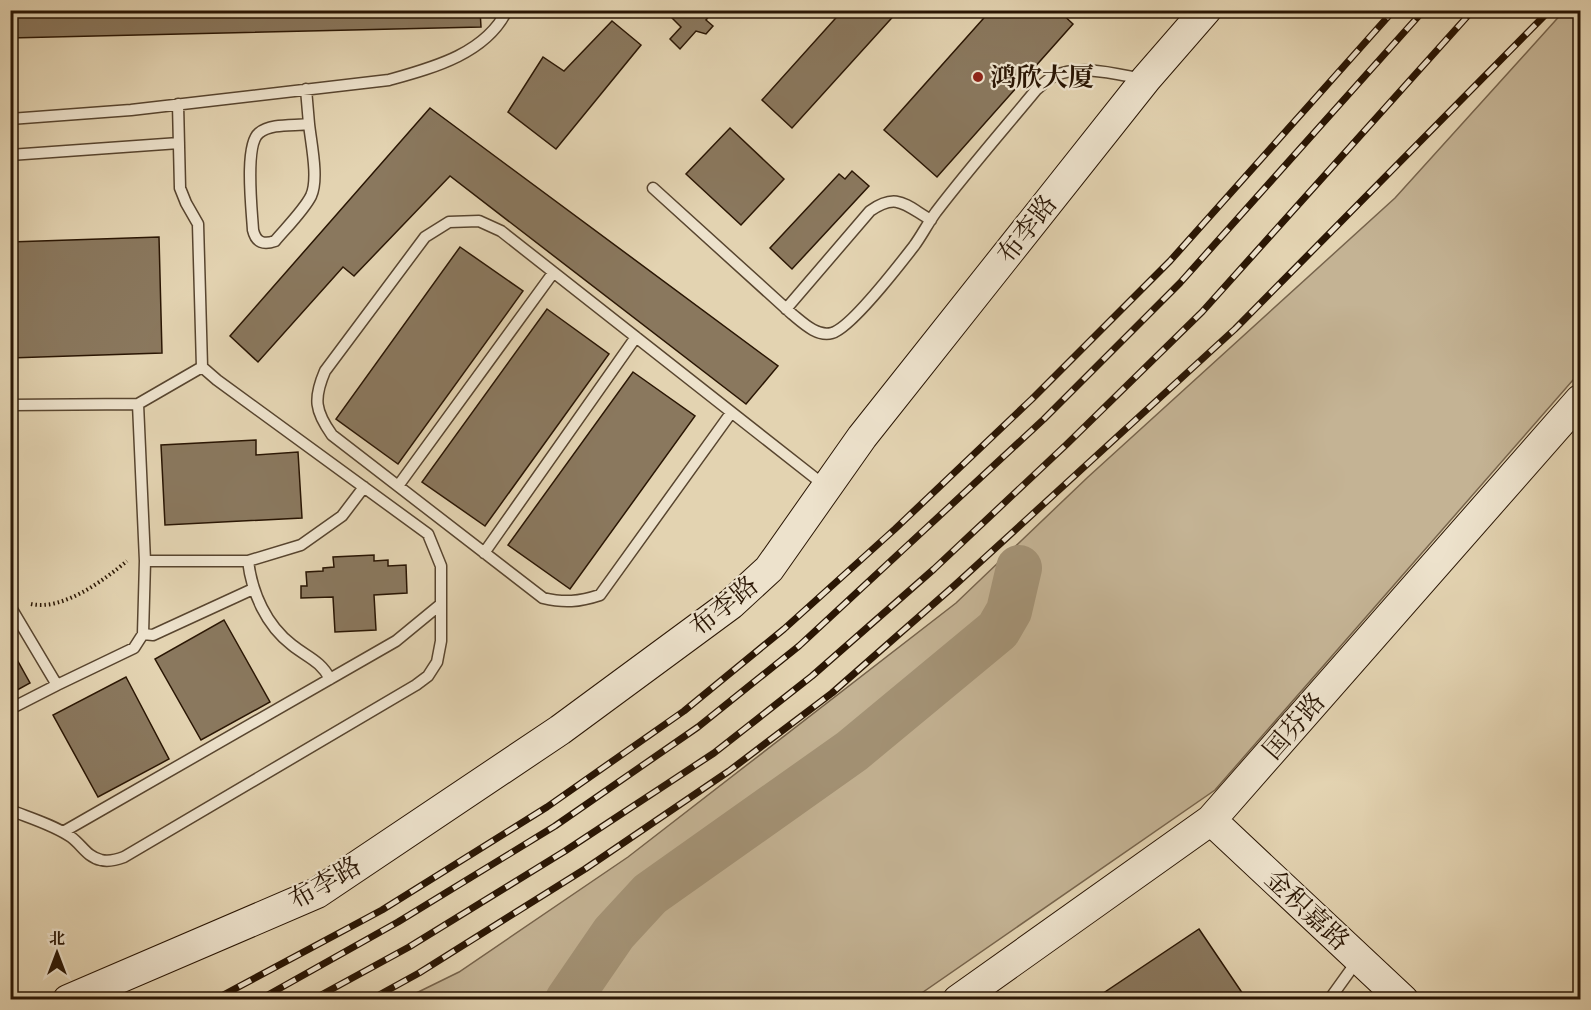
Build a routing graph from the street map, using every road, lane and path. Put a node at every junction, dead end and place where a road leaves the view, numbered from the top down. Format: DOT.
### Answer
graph roads {
  1 [pos="507,10"];
  2 [pos="1206,10"];
  3 [pos="1146,79"];
  4 [pos="306,89"];
  5 [pos="178,104"];
  6 [pos="10,119"];
  7 [pos="309,124"];
  8 [pos="179,143"];
  9 [pos="10,155"];
  10 [pos="653,188"];
  11 [pos="931,220"];
  12 [pos="553,273"];
  13 [pos="786,309"];
  14 [pos="636,337"];
  15 [pos="202,367"];
  16 [pos="1581,400"];
  17 [pos="138,404"];
  18 [pos="10,405"];
  19 [pos="732,412"];
  20 [pos="398,486"];
  21 [pos="364,487"];
  22 [pos="827,487"];
  23 [pos="144,539"];
  24 [pos="484,553"];
  25 [pos="145,561"];
  26 [pos="248,561"];
  27 [pos="253,589"];
  28 [pos="16,604"];
  29 [pos="441,604"];
  30 [pos="143,634"];
  31 [pos="330,679"];
  32 [pos="57,685"];
  33 [pos="10,710"];
  34 [pos="10,810"];
  35 [pos="1211,820"];
  36 [pos="63,832"];
  37 [pos="1359,958"];
  38 [pos="68,999"];
  39 [pos="958,999"];
  40 [pos="1329,999"];
  41 [pos="1403,999"];
  1 -- 4 [label="lane"];
  2 -- 3 [label="main road, 布李路"];
  3 -- 11 [label="lane"];
  3 -- 22 [label="main road, 布李路"];
  4 -- 5 [label="lane"];
  4 -- 7 [label="lane"];
  5 -- 6 [label="lane"];
  5 -- 8 [label="lane"];
  7 -- 7 [label="lane"];
  8 -- 9 [label="lane"];
  8 -- 15 [label="lane"];
  10 -- 13 [label="lane"];
  11 -- 13 [label="lane"];
  11 -- 13 [label="lane"];
  12 -- 14 [label="lane"];
  12 -- 20 [label="lane"];
  12 -- 20 [label="lane"];
  14 -- 19 [label="lane"];
  14 -- 24 [label="lane"];
  15 -- 17 [label="lane"];
  15 -- 21 [label="lane"];
  16 -- 35 [label="main road, 国芬路"];
  17 -- 18 [label="lane"];
  17 -- 23 [label="lane"];
  19 -- 22 [label="lane"];
  19 -- 24 [label="lane"];
  20 -- 24 [label="lane"];
  21 -- 26 [label="lane"];
  21 -- 29 [label="lane"];
  22 -- 38 [label="main road, 布李路"];
  23 -- 25 [label="lane"];
  23 -- 28 [label="path"];
  25 -- 26 [label="lane"];
  25 -- 30 [label="lane"];
  26 -- 27 [label="lane"];
  27 -- 30 [label="lane"];
  27 -- 31 [label="lane"];
  28 -- 32 [label="lane"];
  29 -- 31 [label="lane"];
  29 -- 36 [label="lane"];
  30 -- 32 [label="lane"];
  31 -- 36 [label="lane"];
  32 -- 33 [label="lane"];
  34 -- 36 [label="lane"];
  35 -- 37 [label="main road, 金积嘉路"];
  35 -- 39 [label="main road, 国芬路"];
  37 -- 40 [label="lane"];
  37 -- 41 [label="main road, 金积嘉路"];
}
